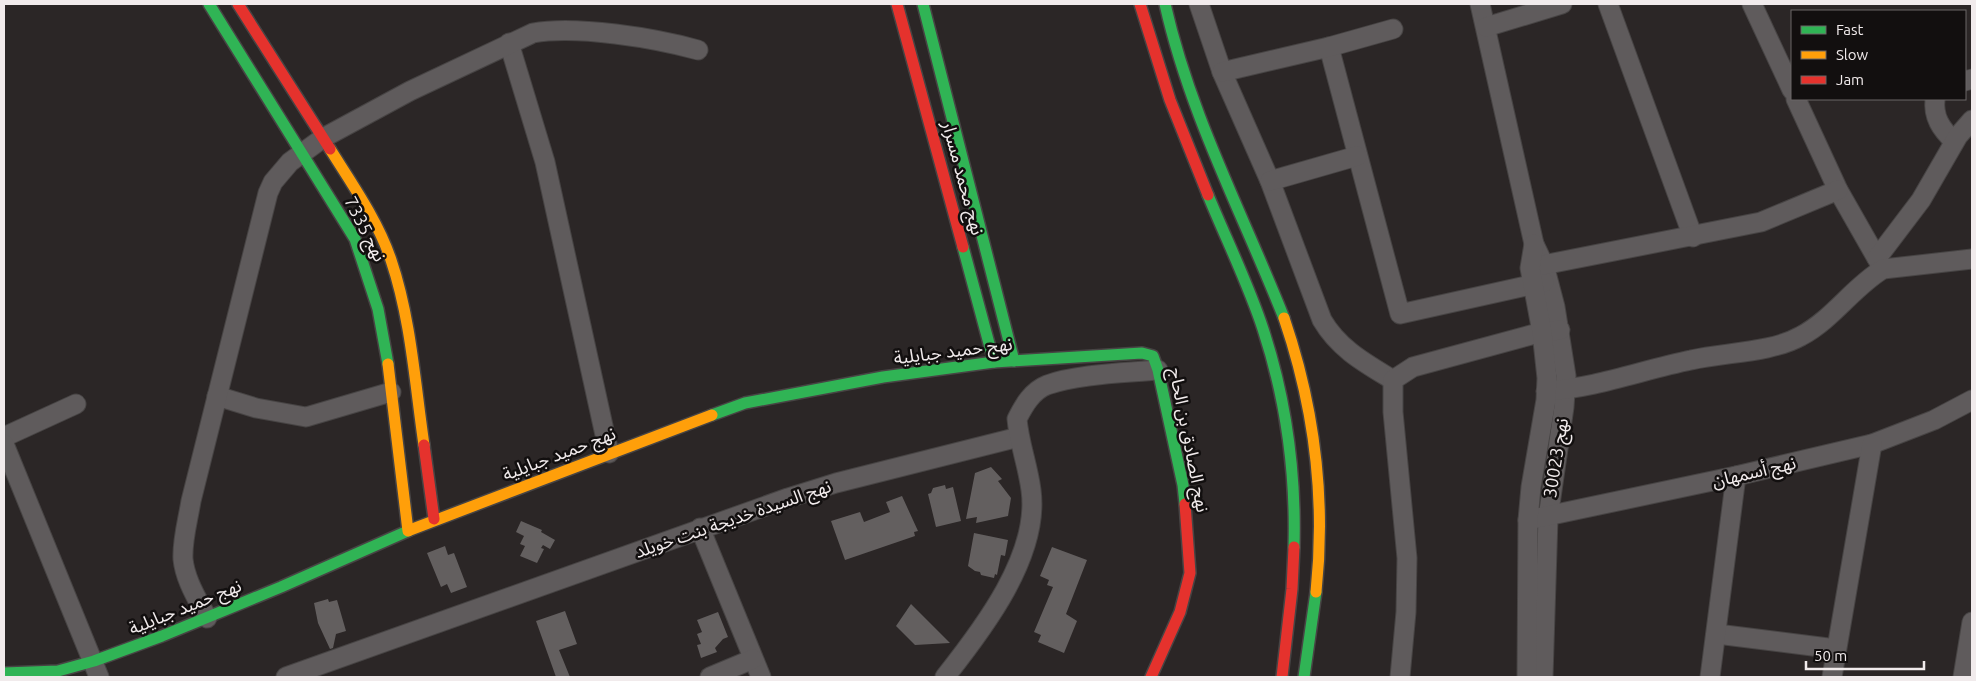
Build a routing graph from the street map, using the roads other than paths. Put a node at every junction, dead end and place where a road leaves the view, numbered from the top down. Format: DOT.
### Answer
graph roads {
  1 [pos="209,4"];
  2 [pos="238,4"];
  3 [pos="897,4"];
  4 [pos="923,4"];
  5 [pos="1140,4"];
  6 [pos="1165,4"];
  7 [pos="1199,4"];
  8 [pos="1480,4"];
  9 [pos="1562,4"];
  10 [pos="1608,4"];
  11 [pos="1752,4"];
  12 [pos="1486,27"];
  13 [pos="1393,29"];
  14 [pos="509,43"];
  15 [pos="1329,47"];
  16 [pos="698,50"];
  17 [pos="1222,72"];
  18 [pos="1791,88"];
  19 [pos="1796,100"];
  20 [pos="1935,100"];
  21 [pos="1972,120"];
  22 [pos="322,138"];
  23 [pos="1954,141"];
  24 [pos="302,152"];
  25 [pos="1357,156"];
  26 [pos="1270,181"];
  27 [pos="1838,190"];
  28 [pos="1693,237"];
  29 [pos="1972,259"];
  30 [pos="1880,264"];
  31 [pos="1539,275"];
  32 [pos="1551,331"];
  33 [pos="1014,361"];
  34 [pos="994,362"];
  35 [pos="1154,362"];
  36 [pos="1393,380"];
  37 [pos="1566,389"];
  38 [pos="1546,391"];
  39 [pos="392,392"];
  40 [pos="217,396"];
  41 [pos="1972,400"];
  42 [pos="76,404"];
  43 [pos="4,437"];
  44 [pos="1019,437"];
  45 [pos="4,444"];
  46 [pos="1872,444"];
  47 [pos="609,453"];
  48 [pos="1736,476"];
  49 [pos="1548,518"];
  50 [pos="434,519"];
  51 [pos="1528,520"];
  52 [pos="700,528"];
  53 [pos="408,531"];
  54 [pos="207,618"];
  55 [pos="1972,622"];
  56 [pos="1717,634"];
  57 [pos="1836,649"];
  58 [pos="753,658"];
  59 [pos="97,669"];
  60 [pos="4,673"];
  61 [pos="286,677"];
  62 [pos="710,677"];
  63 [pos="761,677"];
  64 [pos="945,677"];
  65 [pos="1151,677"];
  66 [pos="1282,677"];
  67 [pos="1304,677"];
  68 [pos="1400,677"];
  69 [pos="1527,677"];
  70 [pos="1543,677"];
  71 [pos="1710,677"];
  72 [pos="1832,677"];
  73 [pos="1963,677"];
  1 -- 24 [label="main road, نهج 7335"];
  2 -- 22 [label="main road, نهج 7335"];
  3 -- 34 [label="main road, نهج محمد مسرار"];
  4 -- 33 [label="main road, نهج محمد مسرار"];
  5 -- 66 [label="main road"];
  6 -- 67 [label="main road"];
  7 -- 17 [label="street"];
  8 -- 12 [label="street, نهج 30023"];
  9 -- 12 [label="street"];
  10 -- 28 [label="street"];
  11 -- 18 [label="street"];
  12 -- 31 [label="street, نهج 30023"];
  13 -- 15 [label="street"];
  14 -- 16 [label="street"];
  14 -- 22 [label="street"];
  14 -- 47 [label="street"];
  15 -- 17 [label="street"];
  15 -- 25 [label="street"];
  17 -- 26 [label="street"];
  19 -- 27 [label="street"];
  20 -- 23 [label="street"];
  21 -- 23 [label="street"];
  22 -- 24 [label="street"];
  22 -- 50 [label="main road, نهج 7335"];
  23 -- 30 [label="street"];
  24 -- 39 [label="main road, نهج 7335"];
  24 -- 40 [label="street"];
  25 -- 26 [label="street"];
  25 -- 31 [label="street"];
  26 -- 36 [label="street"];
  27 -- 28 [label="street"];
  27 -- 30 [label="street"];
  28 -- 31 [label="street"];
  29 -- 30 [label="street"];
  30 -- 37 [label="street"];
  31 -- 32 [label="street, نهج 30023"];
  32 -- 36 [label="street"];
  32 -- 37 [label="street, نهج 30023"];
  32 -- 38 [label="street, نهج 30023"];
  33 -- 34 [label="main road, نهج حميد جبايلية"];
  33 -- 35 [label="main road, نهج حميد جبايلية"];
  34 -- 47 [label="main road, نهج حميد جبايلية"];
  35 -- 44 [label="street"];
  35 -- 65 [label="main road, نهج الصادق بن الحاج"];
  36 -- 68 [label="street"];
  37 -- 38 [label="street"];
  37 -- 49 [label="street, نهج 30023"];
  38 -- 51 [label="street, نهج 30023"];
  39 -- 40 [label="street"];
  39 -- 53 [label="main road, نهج 7335"];
  40 -- 54 [label="street"];
  41 -- 46 [label="street, نهج أسمهان"];
  42 -- 43 [label="street"];
  44 -- 52 [label="street, نهج السيدة خديجة بنت خويلد"];
  44 -- 64 [label="street"];
  45 -- 59 [label="street"];
  46 -- 48 [label="street, نهج أسمهان"];
  46 -- 57 [label="street"];
  47 -- 50 [label="main road, نهج حميد جبايلية"];
  48 -- 49 [label="street, نهج أسمهان"];
  48 -- 56 [label="street"];
  49 -- 51 [label="street, نهج أسمهان"];
  49 -- 70 [label="street, نهج 30023"];
  50 -- 53 [label="main road, نهج حميد جبايلية"];
  51 -- 69 [label="street, نهج 30023"];
  52 -- 58 [label="street"];
  52 -- 61 [label="street, نهج السيدة خديجة بنت خويلد"];
  53 -- 54 [label="main road, نهج حميد جبايلية"];
  54 -- 59 [label="main road, نهج حميد جبايلية"];
  55 -- 73 [label="street"];
  56 -- 57 [label="street"];
  56 -- 71 [label="street"];
  57 -- 72 [label="street"];
  58 -- 62 [label="street"];
  58 -- 63 [label="street"];
  59 -- 60 [label="main road, نهج حميد جبايلية"];
}
